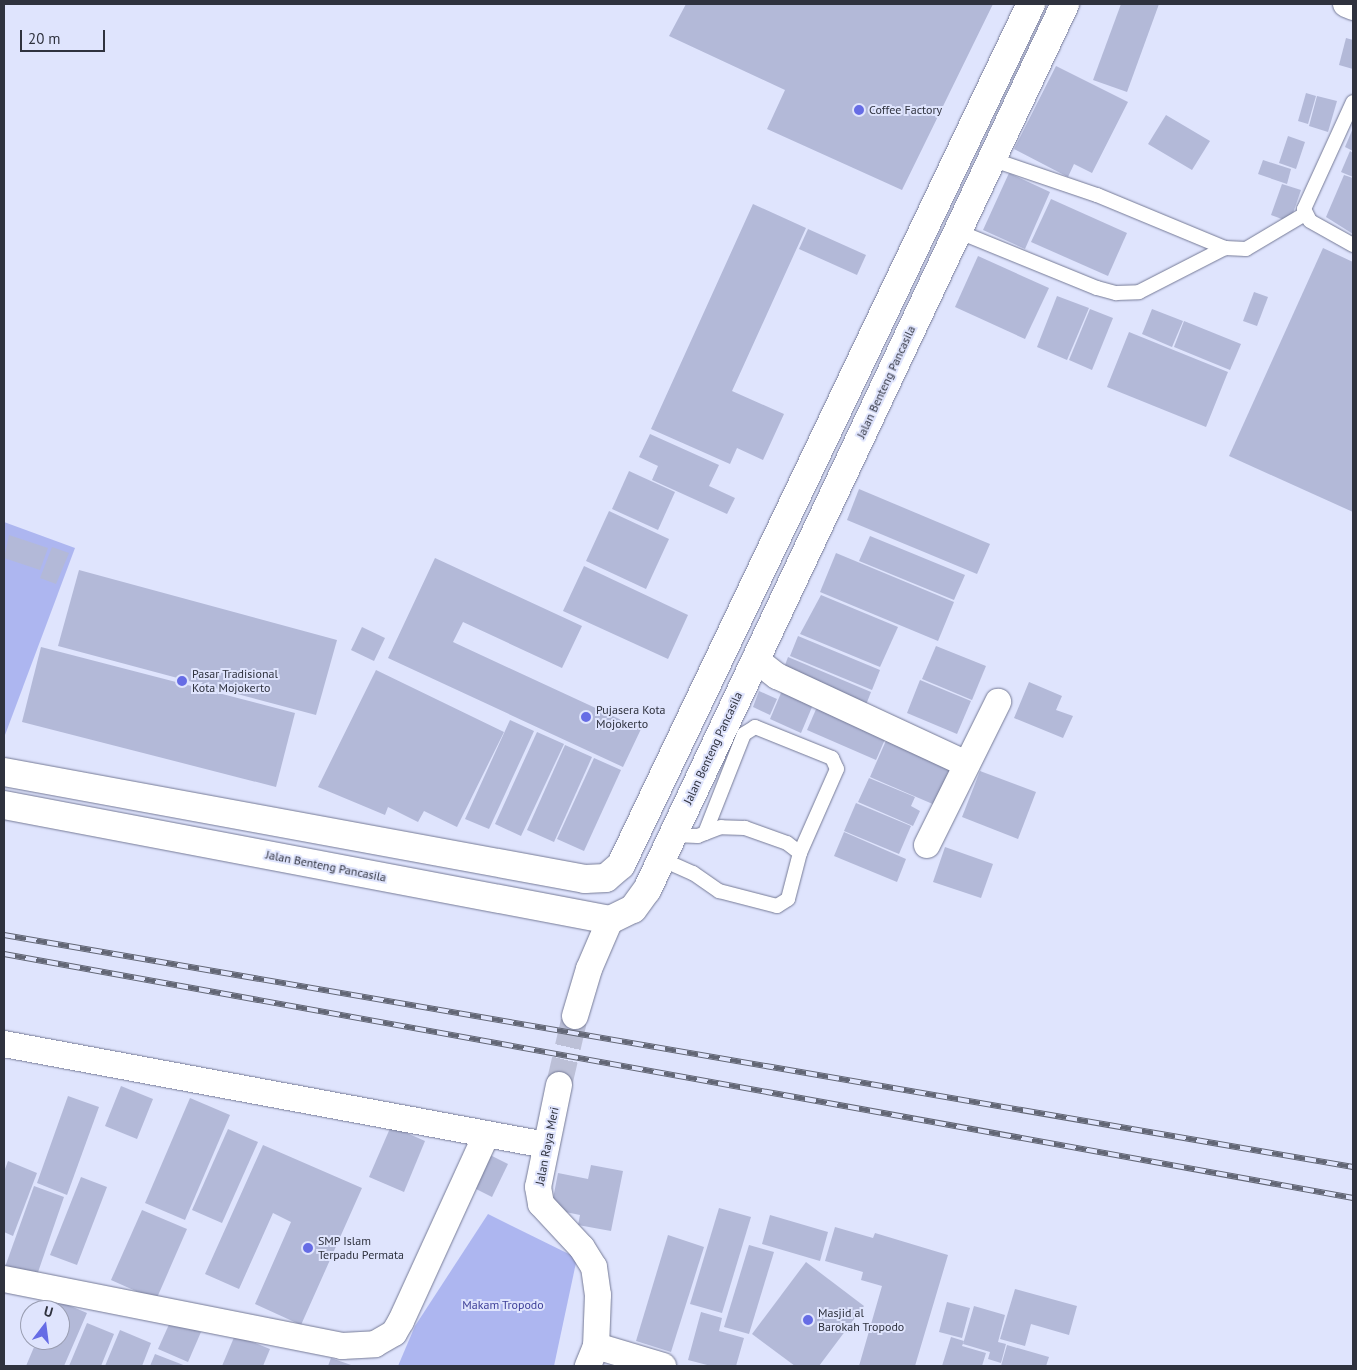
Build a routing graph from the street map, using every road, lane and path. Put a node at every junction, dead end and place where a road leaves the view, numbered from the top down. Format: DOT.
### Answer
graph roads {
  1 [pos="1031,4"];
  2 [pos="1065,4"];
  3 [pos="1346,4"];
  4 [pos="1353,7"];
  5 [pos="1353,102"];
  6 [pos="991,159"];
  7 [pos="1305,214"];
  8 [pos="957,231"];
  9 [pos="1353,245"];
  10 [pos="1225,248"];
  11 [pos="864,355"];
  12 [pos="892,369"];
  13 [pos="726,645"];
  14 [pos="755,659"];
  15 [pos="998,702"];
  16 [pos="967,764"];
  17 [pos="4,772"];
  18 [pos="112,793"];
  19 [pos="4,806"];
  20 [pos="105,824"];
  21 [pos="705,833"];
  22 [pos="673,835"];
  23 [pos="927,846"];
  24 [pos="800,853"];
  25 [pos="661,859"];
  26 [pos="610,920"];
  27 [pos="576,1016"];
  28 [pos="4,1044"];
  29 [pos="560,1085"];
  30 [pos="486,1135"];
  31 [pos="546,1145"];
  32 [pos="4,1279"];
  33 [pos="592,1356"];
  34 [pos="663,1366"];
  1 -- 11 [label="street"];
  2 -- 6 [label="street, Jalan Benteng Pancasila"];
  3 -- 4 [label="street"];
  5 -- 7 [label="lane"];
  6 -- 8 [label="street, Jalan Benteng Pancasila"];
  6 -- 10 [label="lane"];
  7 -- 9 [label="lane"];
  7 -- 10 [label="lane"];
  8 -- 10 [label="lane"];
  8 -- 12 [label="street, Jalan Benteng Pancasila"];
  11 -- 12 [label="street"];
  11 -- 13 [label="street"];
  12 -- 14 [label="street, Jalan Benteng Pancasila"];
  13 -- 14 [label="street"];
  13 -- 18 [label="street"];
  14 -- 16 [label="street"];
  14 -- 22 [label="street, Jalan Benteng Pancasila"];
  15 -- 16 [label="street"];
  16 -- 23 [label="street"];
  17 -- 18 [label="street"];
  18 -- 20 [label="street"];
  19 -- 20 [label="street, Jalan Benteng Pancasila"];
  20 -- 26 [label="street, Jalan Benteng Pancasila"];
  21 -- 22 [label="lane"];
  21 -- 24 [label="lane"];
  21 -- 24 [label="lane"];
  22 -- 25 [label="street, Jalan Benteng Pancasila"];
  24 -- 25 [label="lane"];
  25 -- 26 [label="street, Jalan Benteng Pancasila"];
  26 -- 27 [label="street"];
  28 -- 30 [label="street"];
  29 -- 31 [label="street, Jalan Raya Meri"];
  30 -- 31 [label="street"];
  30 -- 32 [label="street"];
  31 -- 33 [label="street, Jalan Raya Meri"];
  33 -- 34 [label="street"];
}
